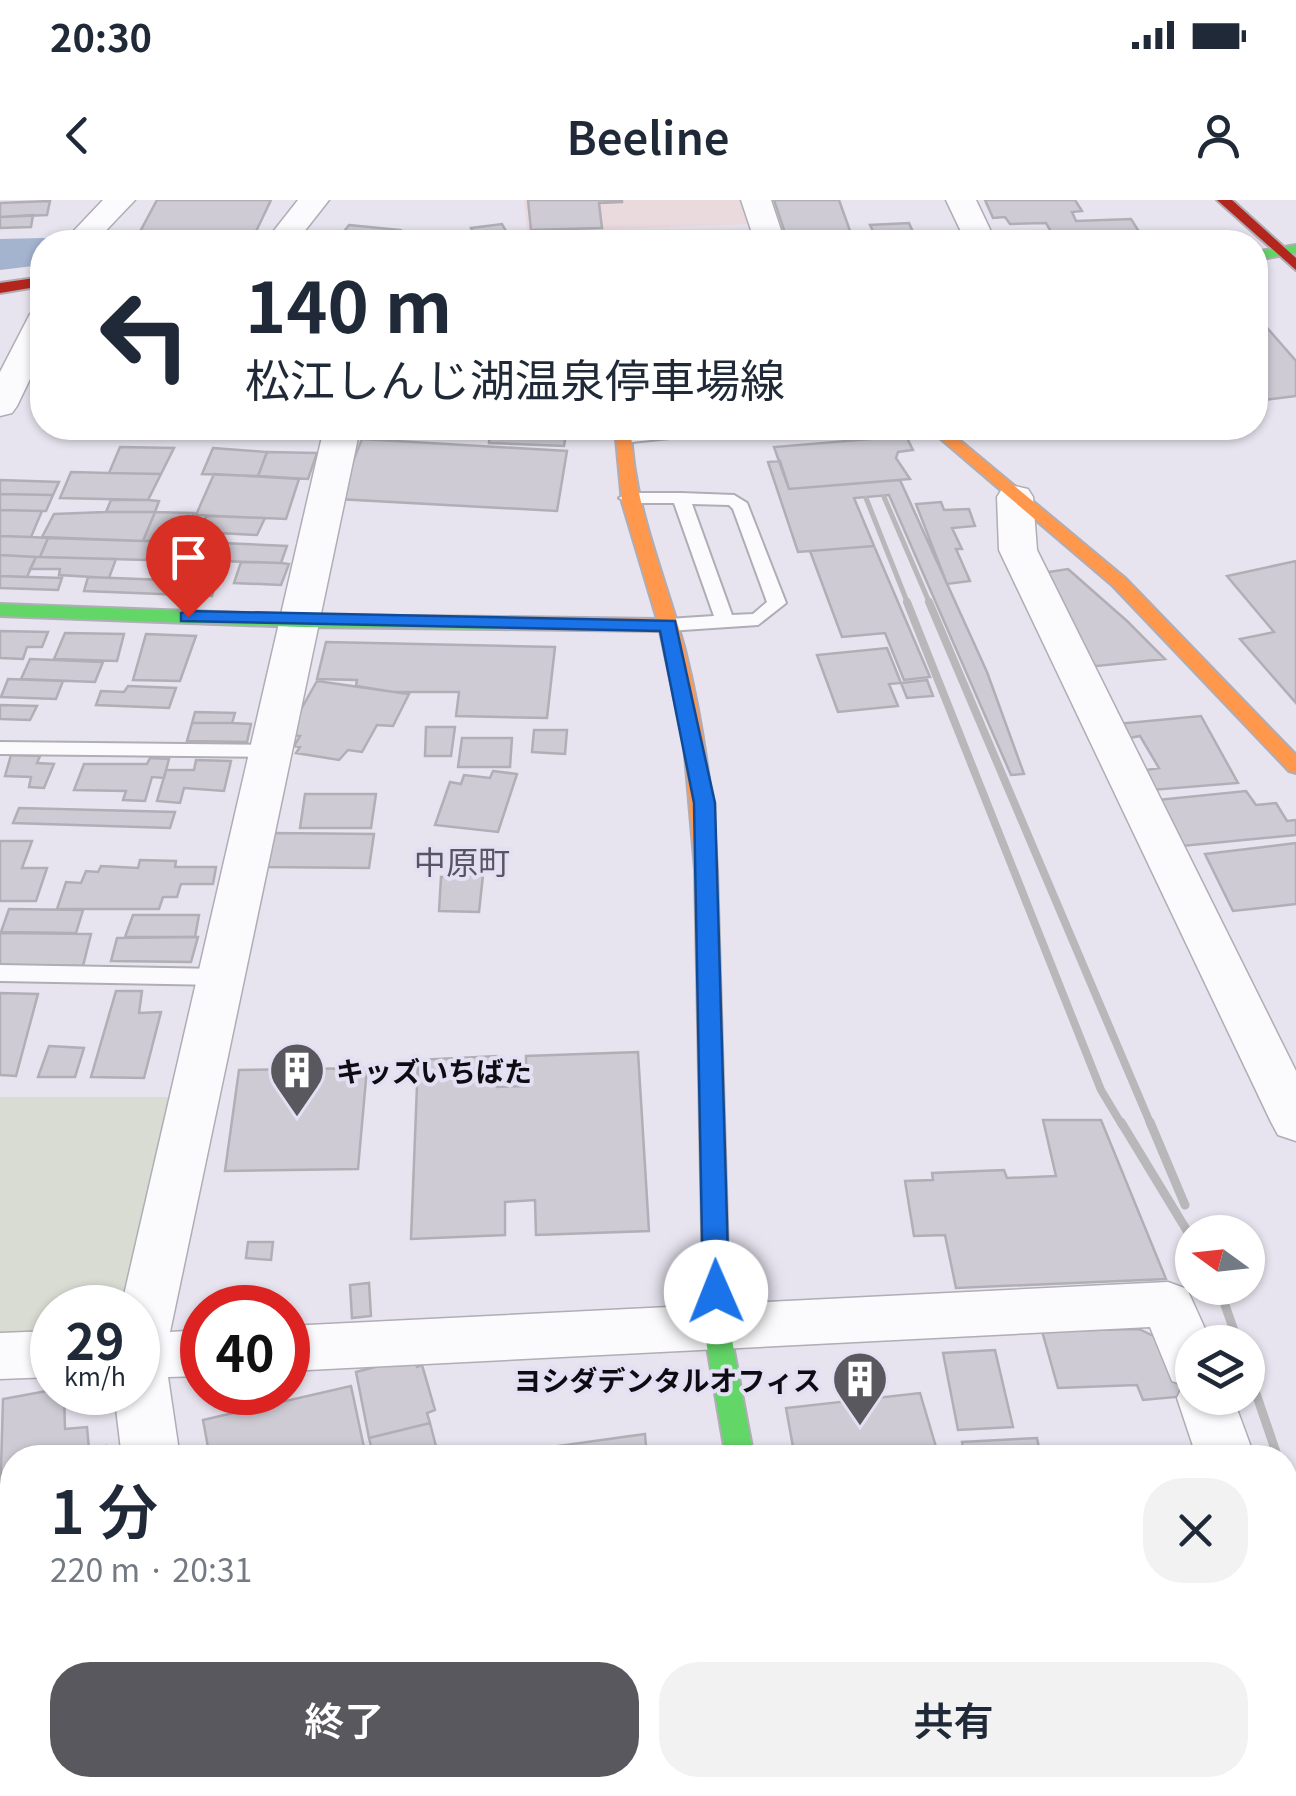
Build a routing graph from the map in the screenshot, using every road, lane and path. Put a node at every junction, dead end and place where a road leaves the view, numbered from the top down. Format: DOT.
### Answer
graph roads {
  1 [pos="84,200"];
  2 [pos="120,200"];
  3 [pos="314,200"];
  4 [pos="756,200"];
  5 [pos="961,200"];
  6 [pos="1224,200"];
  7 [pos="81,230"];
  8 [pos="90,230"];
  9 [pos="290,230"];
  10 [pos="766,230"];
  11 [pos="975,230"];
  12 [pos="1260,230"];
  13 [pos="1268,237"];
  14 [pos="1290,255"];
  15 [pos="30,284"];
  16 [pos="0,288"];
  17 [pos="30,345"];
  18 [pos="0,406"];
  19 [pos="339,440"];
  20 [pos="623,440"];
  21 [pos="950,440"];
  22 [pos="1015,497"];
  23 [pos="628,498"];
  24 [pos="681,498"];
  25 [pos="0,610"];
  26 [pos="300,621"];
  27 [pos="725,622"];
  28 [pos="668,625"];
  29 [pos="0,748"];
  30 [pos="272,751"];
  31 [pos="1296,768"];
  32 [pos="0,973"];
  33 [pos="221,978"];
  34 [pos="1296,1122"];
  35 [pos="154,1285"];
  36 [pos="1176,1325"];
  37 [pos="717,1329"];
  38 [pos="310,1348"];
  39 [pos="30,1355"];
  40 [pos="0,1356"];
  41 [pos="145,1415"];
  42 [pos="1211,1415"];
  43 [pos="149,1445"];
  44 [pos="738,1445"];
  45 [pos="1221,1445"];
  1 -- 7 [label="street"];
  2 -- 8 [label="street"];
  3 -- 9 [label="street"];
  4 -- 10 [label="street"];
  5 -- 11 [label="street"];
  6 -- 12 [label="main road"];
  13 -- 14 [label="main road"];
  15 -- 16 [label="main road"];
  17 -- 18 [label="street"];
  19 -- 26 [label="street"];
  20 -- 23 [label="main road"];
  21 -- 22 [label="main road"];
  22 -- 31 [label="main road"];
  22 -- 34 [label="street"];
  23 -- 24 [label="lane"];
  23 -- 28 [label="main road"];
  24 -- 27 [label="lane"];
  24 -- 27 [label="lane"];
  25 -- 26 [label="main road"];
  26 -- 28 [label="main road"];
  26 -- 30 [label="street"];
  27 -- 28 [label="lane"];
  28 -- 37 [label="main road"];
  29 -- 30 [label="lane"];
  30 -- 33 [label="street"];
  32 -- 33 [label="lane"];
  33 -- 35 [label="street"];
  36 -- 37 [label="street"];
  37 -- 38 [label="street"];
  37 -- 44 [label="main road"];
  39 -- 40 [label="street"];
  41 -- 43 [label="street"];
  42 -- 45 [label="street"];
}
